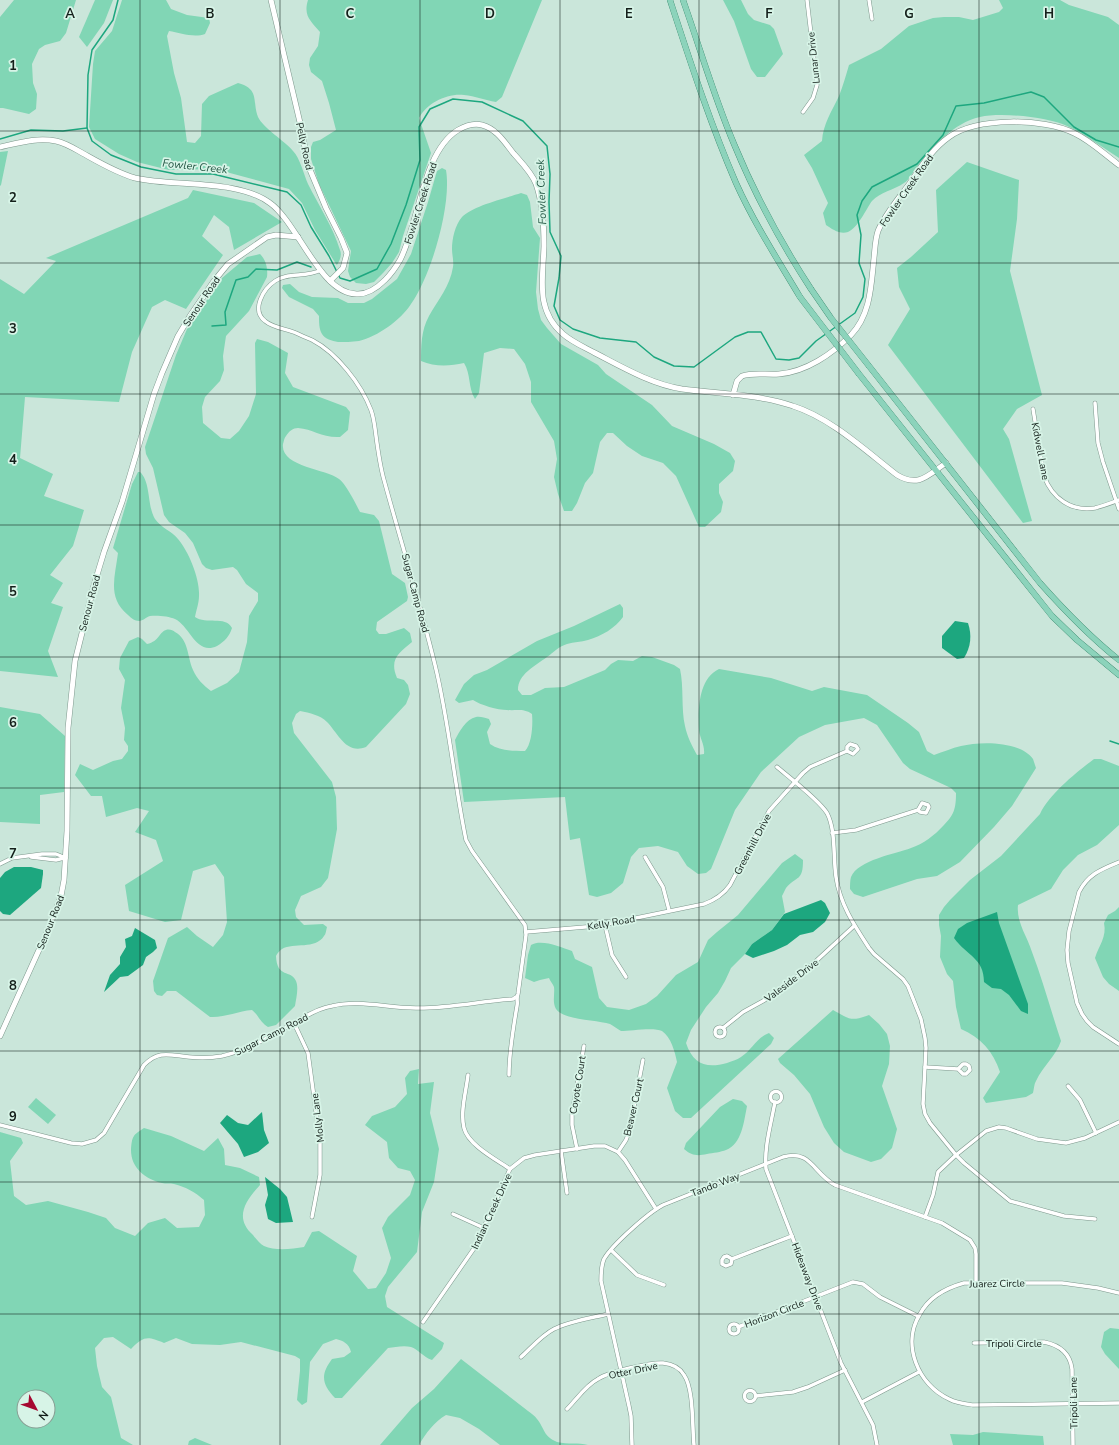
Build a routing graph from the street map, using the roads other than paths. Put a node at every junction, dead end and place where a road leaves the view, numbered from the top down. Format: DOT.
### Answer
graph roads {
  1 [pos="271,0"];
  2 [pos="670,0"];
  3 [pos="683,0"];
  4 [pos="807,0"];
  5 [pos="869,0"];
  6 [pos="872,19"];
  7 [pos="803,112"];
  8 [pos="0,147"];
  9 [pos="1119,165"];
  10 [pos="298,237"];
  11 [pos="320,270"];
  12 [pos="330,281"];
  13 [pos="732,395"];
  14 [pos="1095,403"];
  15 [pos="1033,408"];
  16 [pos="946,463"];
  17 [pos="936,470"];
  18 [pos="1118,501"];
  19 [pos="1119,509"];
  20 [pos="1119,660"];
  21 [pos="1119,675"];
  22 [pos="847,751"];
  23 [pos="777,767"];
  24 [pos="795,782"];
  25 [pos="918,810"];
  26 [pos="832,833"];
  27 [pos="645,857"];
  28 [pos="66,858"];
  29 [pos="1119,862"];
  30 [pos="0,864"];
  31 [pos="694,905"];
  32 [pos="669,910"];
  33 [pos="605,925"];
  34 [pos="854,926"];
  35 [pos="526,932"];
  36 [pos="626,977"];
  37 [pos="516,997"];
  38 [pos="294,1023"];
  39 [pos="723,1028"];
  40 [pos="0,1036"];
  41 [pos="1119,1044"];
  42 [pos="584,1046"];
  43 [pos="643,1060"];
  44 [pos="925,1067"];
  45 [pos="958,1069"];
  46 [pos="468,1075"];
  47 [pos="509,1075"];
  48 [pos="1068,1086"];
  49 [pos="775,1102"];
  50 [pos="1119,1122"];
  51 [pos="0,1125"];
  52 [pos="1096,1133"];
  53 [pos="577,1149"];
  54 [pos="561,1152"];
  55 [pos="618,1152"];
  56 [pos="956,1155"];
  57 [pos="766,1164"];
  58 [pos="510,1169"];
  59 [pos="567,1193"];
  60 [pos="656,1209"];
  61 [pos="453,1214"];
  62 [pos="312,1217"];
  63 [pos="925,1217"];
  64 [pos="1095,1219"];
  65 [pos="484,1228"];
  66 [pos="792,1236"];
  67 [pos="611,1250"];
  68 [pos="732,1259"];
  69 [pos="976,1282"];
  70 [pos="664,1286"];
  71 [pos="1119,1294"];
  72 [pos="816,1297"];
  73 [pos="608,1314"];
  74 [pos="918,1316"];
  75 [pos="423,1322"];
  76 [pos="738,1327"];
  77 [pos="974,1343"];
  78 [pos="521,1357"];
  79 [pos="1070,1360"];
  80 [pos="845,1370"];
  81 [pos="621,1371"];
  82 [pos="919,1372"];
  83 [pos="756,1396"];
  84 [pos="862,1402"];
  85 [pos="1073,1403"];
  86 [pos="1119,1403"];
  87 [pos="567,1409"];
  88 [pos="632,1445"];
  89 [pos="694,1445"];
  90 [pos="877,1445"];
  91 [pos="1073,1445"];
  1 -- 12 [label="main road, Pelly Road"];
  2 -- 17 [label="main road, bridge"];
  3 -- 16 [label="main road, bridge"];
  4 -- 7 [label="street, Lunar Drive"];
  5 -- 6 [label="street"];
  8 -- 10 [label="main road, Fowler Creek Road"];
  9 -- 13 [label="main road, Fowler Creek Road"];
  10 -- 11 [label="main road, Fowler Creek Road"];
  10 -- 28 [label="main road, Senour Road"];
  11 -- 12 [label="main road, Fowler Creek Road"];
  11 -- 35 [label="street, Sugar Camp Road"];
  12 -- 13 [label="main road, Fowler Creek Road"];
  13 -- 17 [label="main road, Fowler Creek Road"];
  14 -- 18 [label="street"];
  15 -- 18 [label="street, Kidwell Lane"];
  16 -- 17 [label="main road, Fowler Creek Road"];
  16 -- 20 [label="main road"];
  17 -- 21 [label="main road"];
  18 -- 19 [label="street"];
  22 -- 24 [label="street, Greenhill Drive"];
  23 -- 24 [label="street"];
  24 -- 26 [label="street"];
  24 -- 31 [label="street, Greenhill Drive"];
  25 -- 26 [label="street"];
  26 -- 34 [label="street"];
  27 -- 32 [label="street"];
  28 -- 30 [label="street"];
  28 -- 40 [label="main road, Senour Road"];
  29 -- 41 [label="street"];
  31 -- 32 [label="street, Kelly Road"];
  32 -- 33 [label="street, Kelly Road"];
  33 -- 35 [label="street, Kelly Road"];
  33 -- 36 [label="street"];
  34 -- 39 [label="street, Valeside Drive"];
  34 -- 44 [label="street"];
  35 -- 37 [label="street"];
  37 -- 38 [label="street, Sugar Camp Road"];
  37 -- 47 [label="street"];
  38 -- 51 [label="street, Sugar Camp Road"];
  38 -- 62 [label="street, Molly Lane"];
  42 -- 53 [label="street, Coyote Court"];
  43 -- 55 [label="street, Beaver Court"];
  44 -- 45 [label="street"];
  44 -- 56 [label="street"];
  46 -- 58 [label="street"];
  48 -- 52 [label="street"];
  49 -- 57 [label="street, Hideaway Drive"];
  50 -- 52 [label="street"];
  52 -- 56 [label="street"];
  53 -- 54 [label="street, Indian Creek Drive"];
  53 -- 55 [label="street, Indian Creek Drive"];
  54 -- 58 [label="street, Indian Creek Drive"];
  54 -- 59 [label="street"];
  55 -- 60 [label="street"];
  56 -- 63 [label="street"];
  56 -- 64 [label="street"];
  57 -- 60 [label="street, Tando Way"];
  57 -- 63 [label="street, Tando Way"];
  57 -- 66 [label="street, Hideaway Drive"];
  58 -- 65 [label="street, Indian Creek Drive"];
  60 -- 67 [label="street, Tando Way"];
  61 -- 65 [label="street"];
  63 -- 69 [label="street, Tando Way"];
  65 -- 75 [label="street, Indian Creek Drive"];
  66 -- 68 [label="street"];
  66 -- 72 [label="street, Hideaway Drive"];
  67 -- 70 [label="street"];
  67 -- 73 [label="street, Tando Way"];
  69 -- 71 [label="street, Juarez Circle"];
  69 -- 74 [label="street, Juarez Circle"];
  72 -- 74 [label="street, Horizon Circle"];
  72 -- 76 [label="street, Horizon Circle"];
  72 -- 80 [label="street, Hideaway Drive"];
  73 -- 78 [label="street"];
  73 -- 81 [label="street, Tando Way"];
  74 -- 82 [label="street, Juarez Circle"];
  77 -- 79 [label="street, Tripoli Circle"];
  79 -- 85 [label="street, Tripoli Lane"];
  80 -- 83 [label="street"];
  80 -- 84 [label="street, Hideaway Drive"];
  81 -- 87 [label="street, Otter Drive"];
  81 -- 88 [label="street, Tando Way"];
  81 -- 89 [label="street, Otter Drive"];
  82 -- 84 [label="street"];
  82 -- 85 [label="street, Juarez Circle"];
  84 -- 90 [label="street, Hideaway Drive"];
  85 -- 86 [label="street, Juarez Circle"];
  85 -- 91 [label="street, Tripoli Lane"];
}
